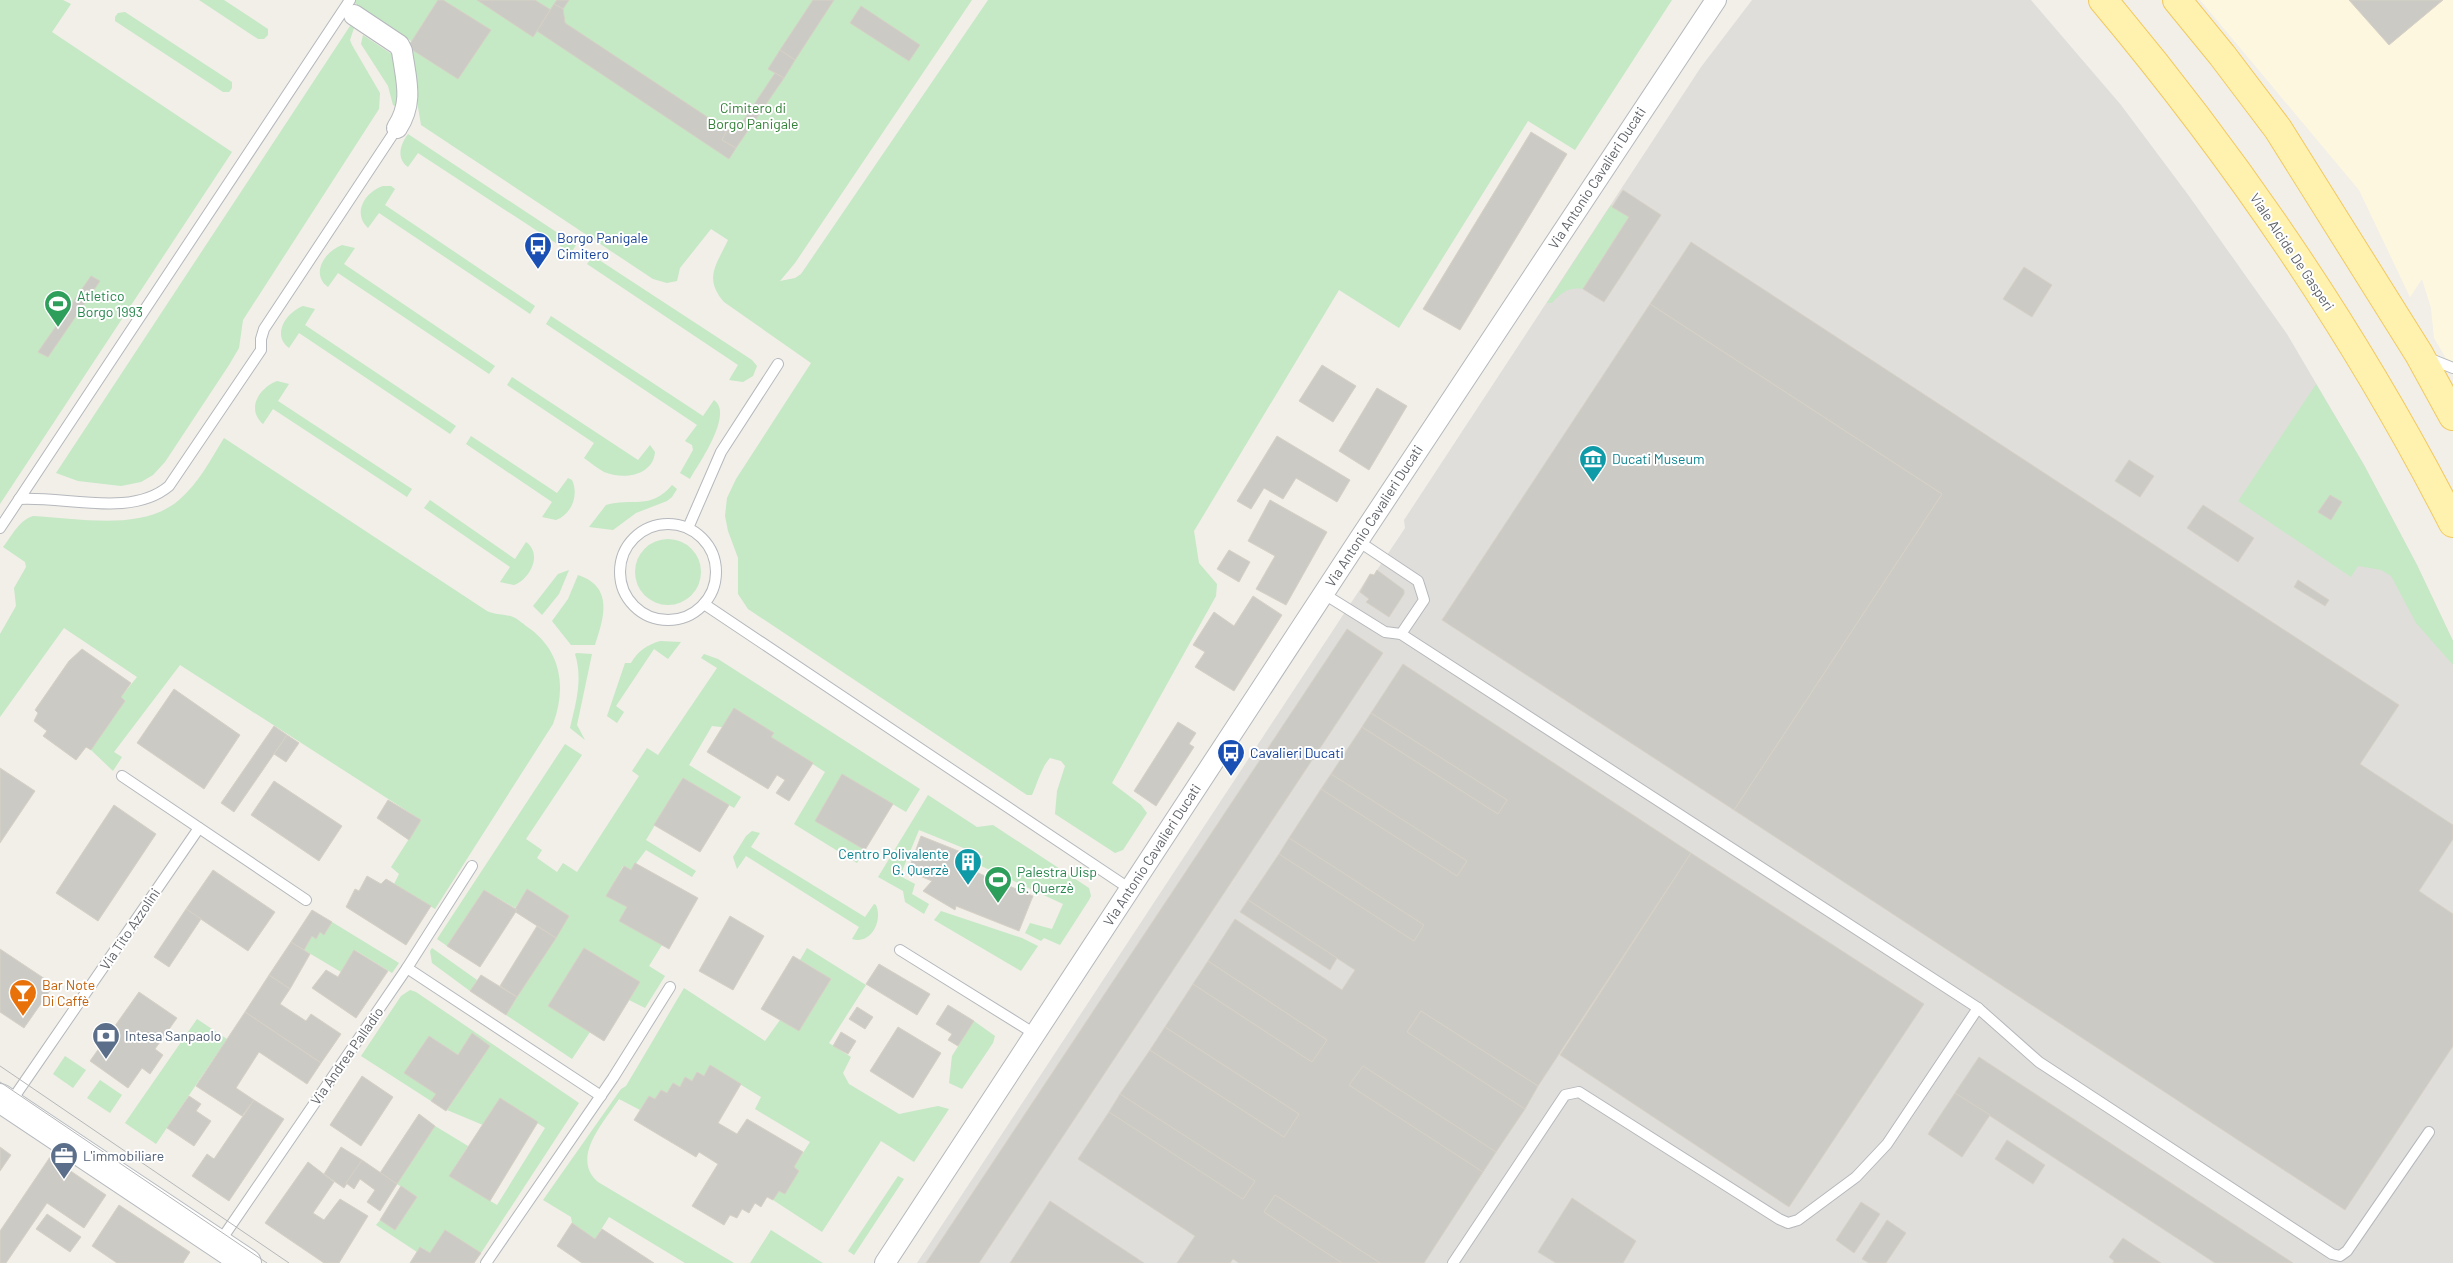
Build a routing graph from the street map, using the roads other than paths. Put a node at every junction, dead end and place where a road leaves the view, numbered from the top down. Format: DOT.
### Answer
graph roads {
  1 [pos="1716,0"];
  2 [pos="2103,0"];
  3 [pos="2177,0"];
  4 [pos="350,8"];
  5 [pos="397,128"];
  6 [pos="2419,354"];
  7 [pos="778,364"];
  8 [pos="2453,368"];
  9 [pos="2453,416"];
  10 [pos="19,499"];
  11 [pos="2453,523"];
  12 [pos="0,528"];
  13 [pos="688,528"];
  14 [pos="1358,541"];
  15 [pos="1324,594"];
  16 [pos="704,604"];
  17 [pos="1402,634"];
  18 [pos="122,776"];
  19 [pos="199,828"];
  20 [pos="472,866"];
  21 [pos="1130,889"];
  22 [pos="306,900"];
  23 [pos="900,950"];
  24 [pos="407,968"];
  25 [pos="670,987"];
  26 [pos="1978,1008"];
  27 [pos="1035,1034"];
  28 [pos="601,1096"];
  29 [pos="5,1101"];
  30 [pos="2429,1132"];
  31 [pos="218,1244"];
  32 [pos="247,1263"];
  33 [pos="486,1263"];
  34 [pos="885,1263"];
  35 [pos="1453,1263"];
  1 -- 14 [label="street, Via Antonio Cavalieri Ducati"];
  2 -- 11 [label="main road, Viale Alcide De Gasperi"];
  3 -- 6 [label="main road"];
  4 -- 5 [label="street"];
  4 -- 10 [label="lane"];
  5 -- 10 [label="lane"];
  6 -- 8 [label="lane"];
  6 -- 9 [label="main road"];
  7 -- 13 [label="lane"];
  10 -- 12 [label="lane"];
  13 -- 16 [label="lane"];
  13 -- 16 [label="lane"];
  14 -- 15 [label="street, Via Antonio Cavalieri Ducati"];
  14 -- 17 [label="lane"];
  15 -- 17 [label="lane"];
  15 -- 21 [label="street, Via Antonio Cavalieri Ducati"];
  16 -- 21 [label="lane"];
  17 -- 26 [label="lane"];
  18 -- 19 [label="lane"];
  19 -- 22 [label="lane"];
  19 -- 29 [label="lane, Via Tito Azzolini"];
  20 -- 24 [label="lane, Via Andrea Palladio"];
  21 -- 27 [label="street, Via Antonio Cavalieri Ducati"];
  23 -- 27 [label="lane"];
  24 -- 28 [label="lane"];
  24 -- 31 [label="lane, Via Andrea Palladio"];
  25 -- 28 [label="lane"];
  26 -- 30 [label="lane"];
  26 -- 35 [label="lane"];
  27 -- 34 [label="street, Via Antonio Cavalieri Ducati"];
  28 -- 33 [label="lane"];
  29 -- 31 [label="main road"];
  31 -- 32 [label="main road"];
}
